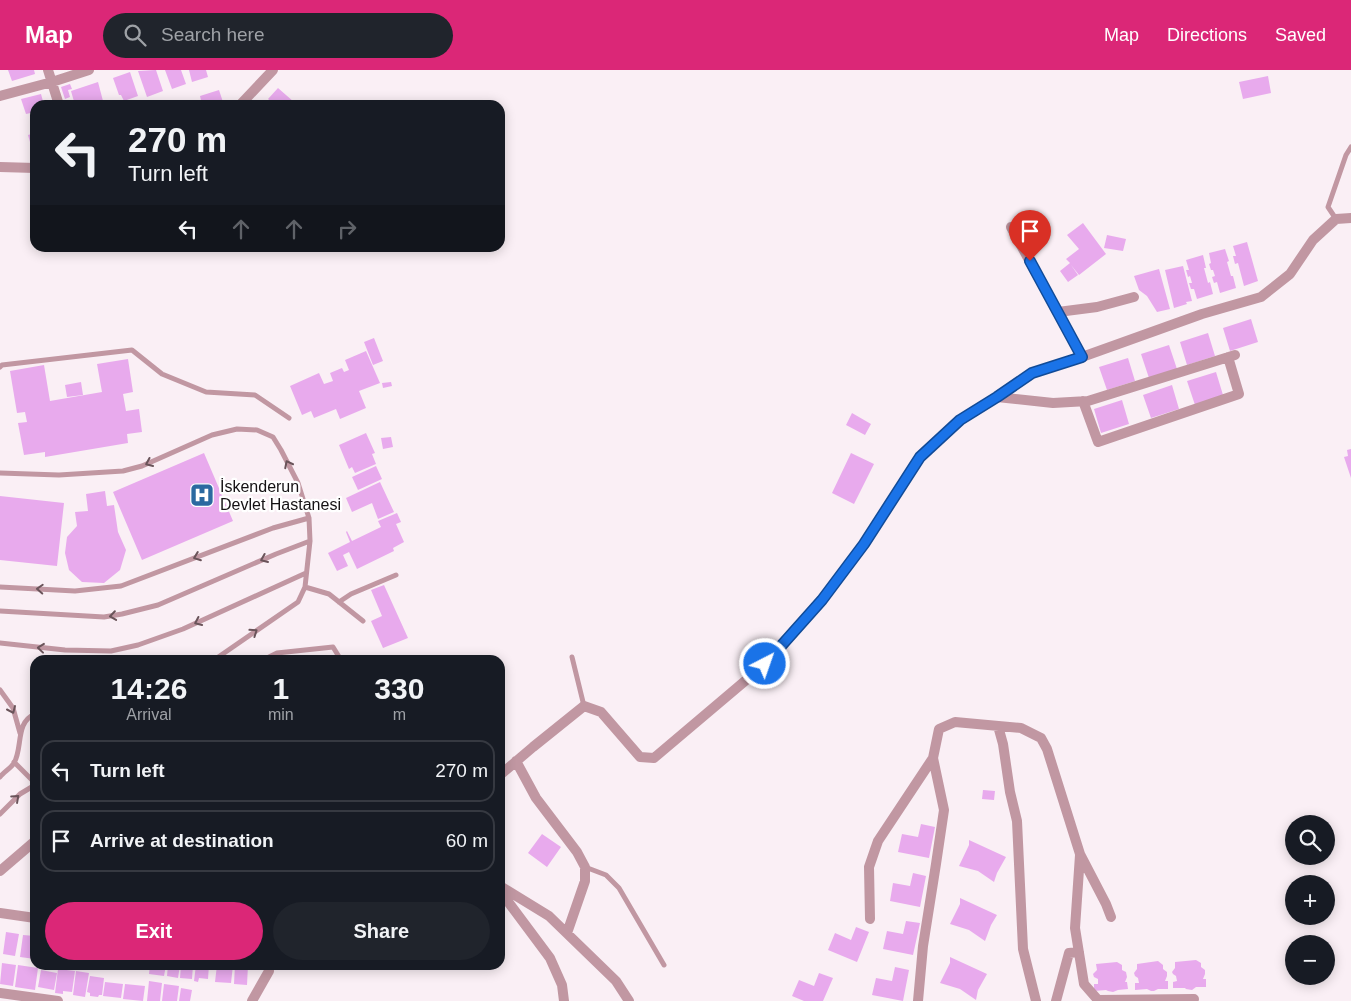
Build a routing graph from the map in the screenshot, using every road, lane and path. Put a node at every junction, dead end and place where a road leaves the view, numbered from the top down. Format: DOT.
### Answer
graph roads {
  1 [pos="48,70"];
  2 [pos="89,70"];
  3 [pos="273,70"];
  4 [pos="52,82"];
  5 [pos="0,96"];
  6 [pos="57,100"];
  7 [pos="245,100"];
  8 [pos="1351,147"];
  9 [pos="0,167"];
  10 [pos="30,168"];
  11 [pos="1351,218"];
  12 [pos="1336,219"];
  13 [pos="1011,227"];
  14 [pos="1134,297"];
  15 [pos="1058,312"];
  16 [pos="1082,357"];
  17 [pos="0,367"];
  18 [pos="997,397"];
  19 [pos="1083,401"];
  20 [pos="289,418"];
  21 [pos="0,473"];
  22 [pos="309,518"];
  23 [pos="310,541"];
  24 [pos="306,573"];
  25 [pos="396,574"];
  26 [pos="0,587"];
  27 [pos="305,587"];
  28 [pos="339,602"];
  29 [pos="0,611"];
  30 [pos="363,620"];
  31 [pos="0,643"];
  32 [pos="221,655"];
  33 [pos="273,655"];
  34 [pos="338,655"];
  35 [pos="572,657"];
  36 [pos="0,690"];
  37 [pos="584,706"];
  38 [pos="30,716"];
  39 [pos="998,726"];
  40 [pos="20,733"];
  41 [pos="933,758"];
  42 [pos="516,761"];
  43 [pos="14,762"];
  44 [pos="505,771"];
  45 [pos="0,777"];
  46 [pos="30,779"];
  47 [pos="30,787"];
  48 [pos="0,814"];
  49 [pos="30,845"];
  50 [pos="1080,854"];
  51 [pos="585,867"];
  52 [pos="0,871"];
  53 [pos="505,889"];
  54 [pos="505,898"];
  55 [pos="0,913"];
  56 [pos="30,917"];
  57 [pos="870,918"];
  58 [pos="1111,918"];
  59 [pos="567,933"];
  60 [pos="1079,952"];
  61 [pos="664,965"];
  62 [pos="268,970"];
  63 [pos="0,993"];
  64 [pos="1194,999"];
  65 [pos="58,1001"];
  66 [pos="252,1001"];
  67 [pos="564,1001"];
  68 [pos="628,1001"];
  69 [pos="918,1001"];
  70 [pos="1036,1001"];
  71 [pos="1056,1001"];
  1 -- 4 [label="street"];
  2 -- 4 [label="street"];
  3 -- 7 [label="street"];
  4 -- 5 [label="street"];
  4 -- 6 [label="street"];
  8 -- 12 [label="lane"];
  9 -- 10 [label="street"];
  11 -- 12 [label="street"];
  12 -- 16 [label="street"];
  13 -- 15 [label="street"];
  14 -- 15 [label="street"];
  15 -- 16 [label="street"];
  16 -- 18 [label="street"];
  17 -- 20 [label="lane"];
  18 -- 19 [label="street"];
  18 -- 37 [label="street"];
  19 -- 19 [label="street"];
  22 -- 21 [label="lane, one-way"];
  22 -- 23 [label="lane"];
  22 -- 26 [label="lane, one-way"];
  23 -- 24 [label="lane"];
  23 -- 29 [label="lane, one-way"];
  24 -- 27 [label="lane"];
  24 -- 31 [label="lane, one-way"];
  25 -- 28 [label="lane"];
  27 -- 28 [label="lane"];
  32 -- 27 [label="lane, one-way"];
  28 -- 30 [label="lane"];
  33 -- 34 [label="lane"];
  35 -- 37 [label="lane"];
  36 -- 40 [label="lane, one-way"];
  37 -- 42 [label="street"];
  38 -- 40 [label="lane"];
  39 -- 41 [label="street"];
  39 -- 50 [label="street"];
  39 -- 70 [label="street"];
  40 -- 43 [label="lane"];
  41 -- 57 [label="street"];
  41 -- 69 [label="street"];
  42 -- 44 [label="street"];
  42 -- 51 [label="street"];
  43 -- 45 [label="lane"];
  43 -- 46 [label="lane"];
  48 -- 47 [label="lane, one-way"];
  49 -- 52 [label="street"];
  50 -- 58 [label="street"];
  50 -- 60 [label="street"];
  51 -- 59 [label="street"];
  51 -- 61 [label="lane"];
  53 -- 59 [label="street"];
  54 -- 67 [label="street"];
  55 -- 56 [label="street"];
  59 -- 68 [label="street"];
  60 -- 64 [label="street"];
  60 -- 71 [label="street"];
  62 -- 66 [label="street"];
  63 -- 65 [label="street"];
}
